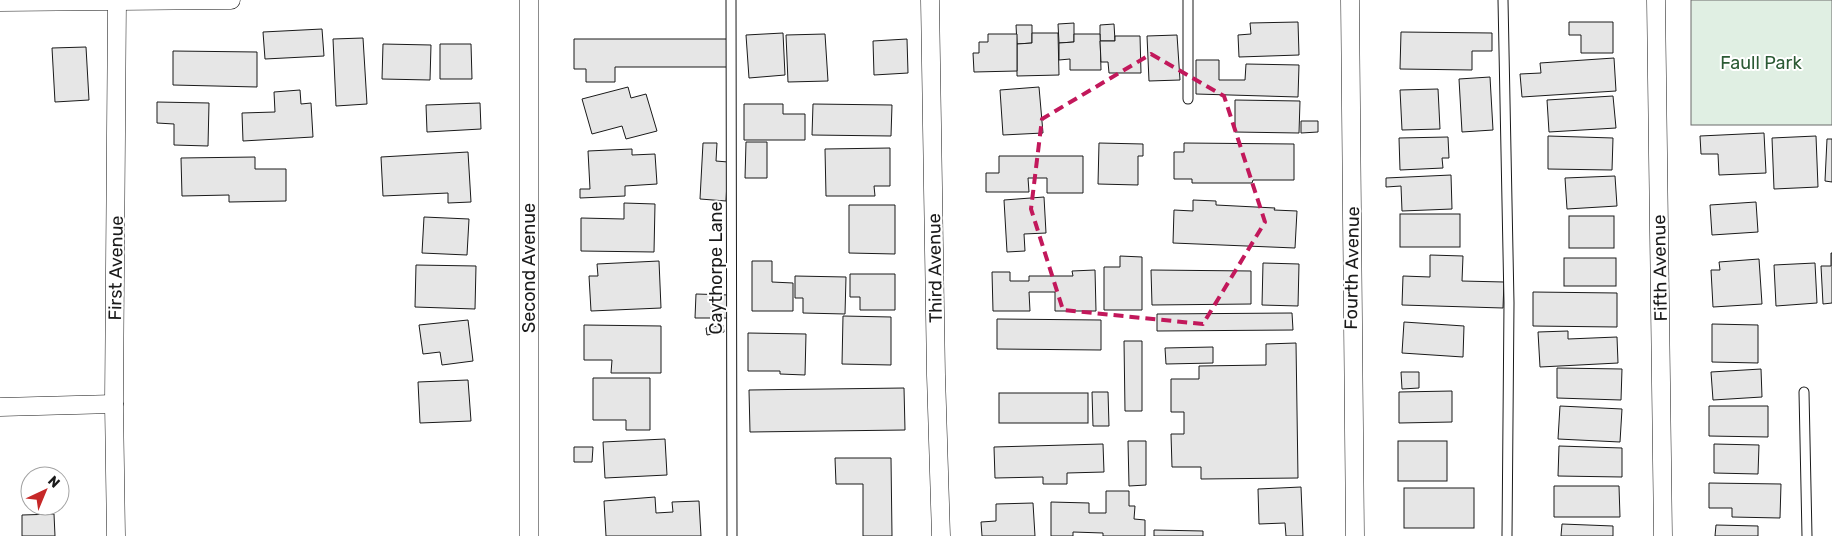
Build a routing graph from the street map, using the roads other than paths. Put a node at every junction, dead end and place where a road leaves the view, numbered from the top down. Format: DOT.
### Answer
graph roads {
  1 [pos="231,0"];
  2 [pos="529,0"];
  3 [pos="731,0"];
  4 [pos="930,0"];
  5 [pos="1188,0"];
  6 [pos="1350,0"];
  7 [pos="1503,0"];
  8 [pos="1656,0"];
  9 [pos="117,1"];
  10 [pos="0,2"];
  11 [pos="1188,99"];
  12 [pos="1804,392"];
  13 [pos="114,404"];
  14 [pos="0,407"];
  15 [pos="116,536"];
  16 [pos="529,536"];
  17 [pos="732,536"];
  18 [pos="941,536"];
  19 [pos="1355,536"];
  20 [pos="1507,536"];
  21 [pos="1663,536"];
  22 [pos="1807,536"];
  1 -- 9 [label="street"];
  2 -- 16 [label="street, Second Avenue"];
  3 -- 17 [label="lane, Caythorpe Lane"];
  4 -- 18 [label="street, Third Avenue"];
  5 -- 11 [label="lane"];
  6 -- 19 [label="street, Fourth Avenue"];
  7 -- 20 [label="lane"];
  8 -- 21 [label="street, Fifth Avenue"];
  9 -- 10 [label="street"];
  9 -- 13 [label="street, First Avenue"];
  12 -- 22 [label="lane"];
  13 -- 14 [label="street"];
  13 -- 15 [label="street, First Avenue"];
}
